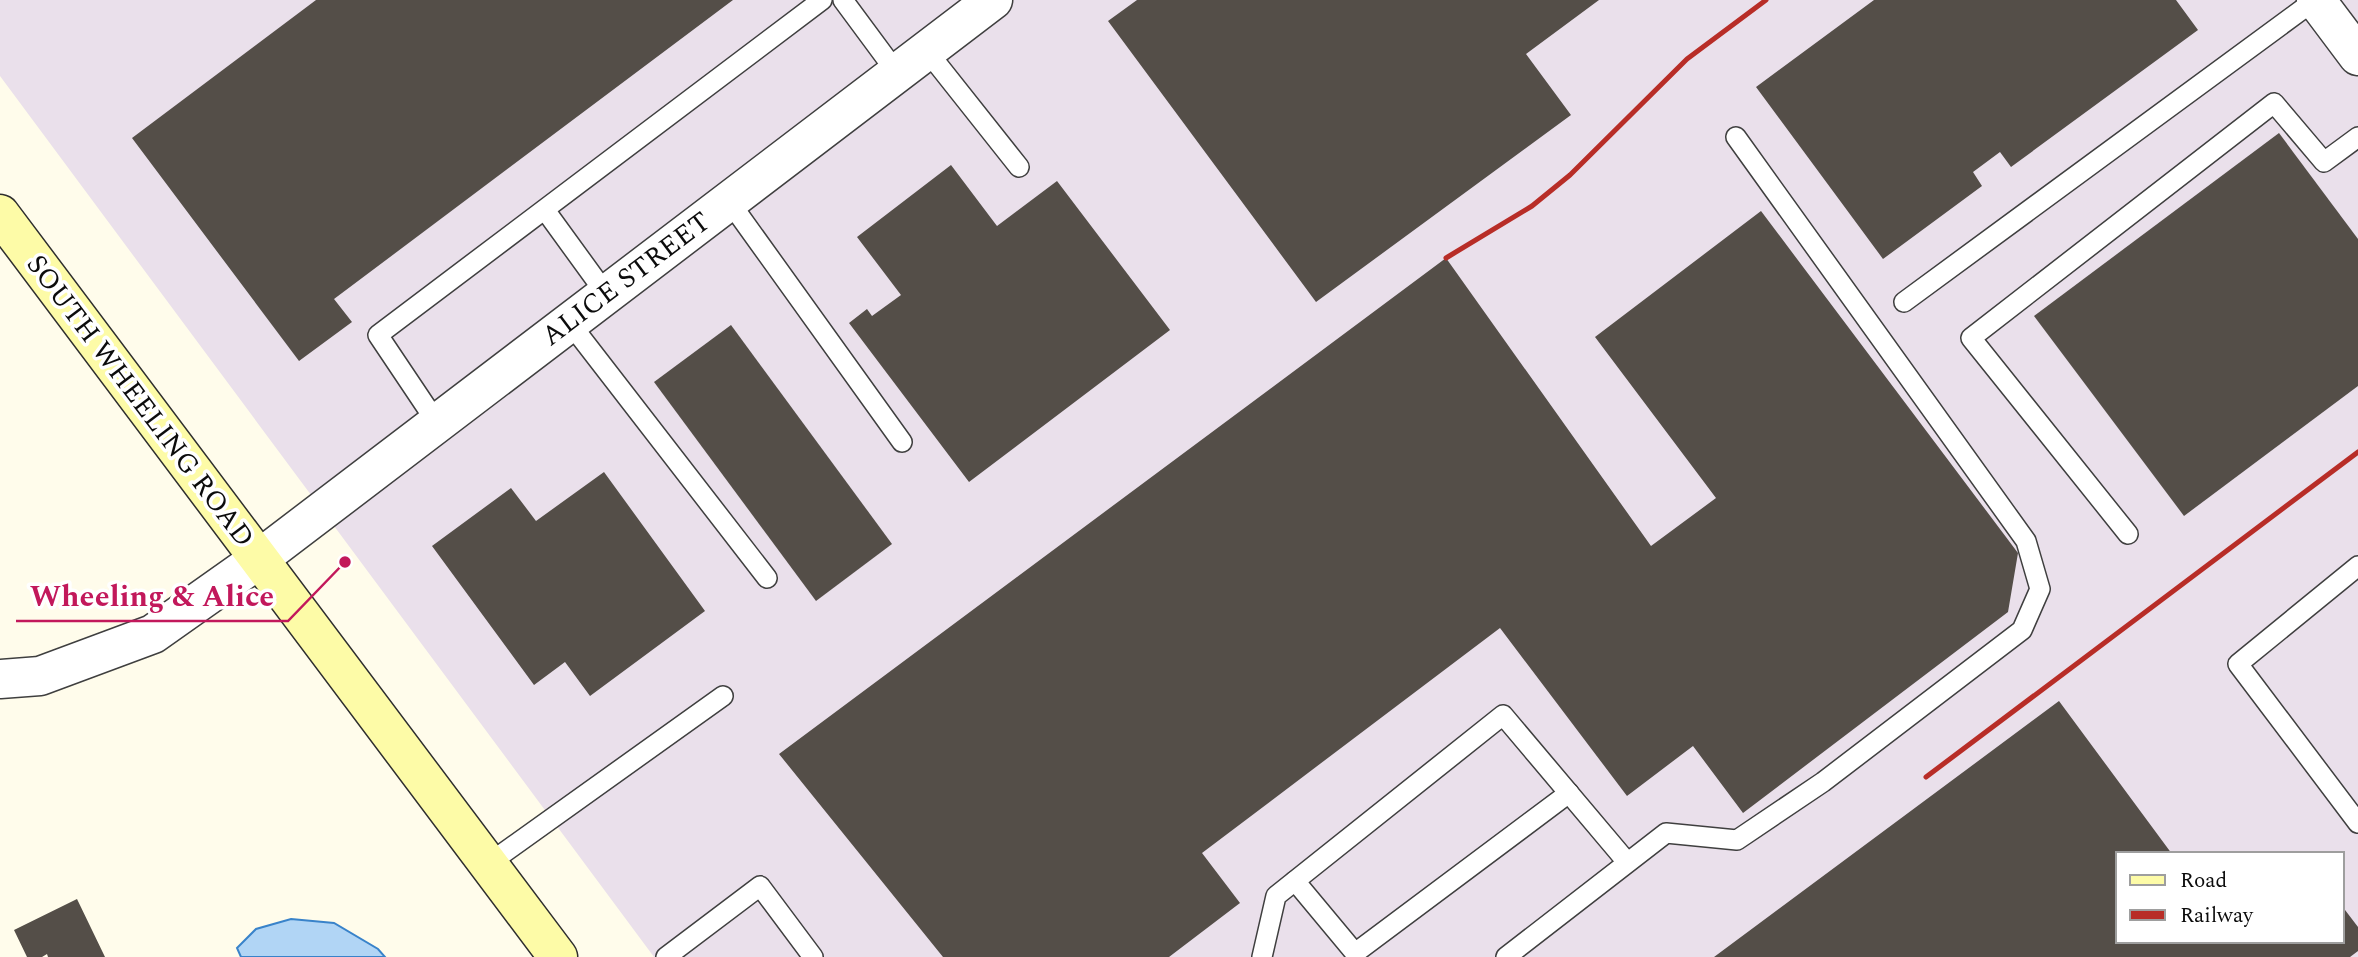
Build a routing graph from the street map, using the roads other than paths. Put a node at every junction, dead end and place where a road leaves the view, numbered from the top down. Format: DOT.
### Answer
graph roads {
  1 [pos="822,0"];
  2 [pos="843,0"];
  3 [pos="993,0"];
  4 [pos="2315,0"];
  5 [pos="2358,56"];
  6 [pos="912,62"];
  7 [pos="1736,137"];
  8 [pos="2358,137"];
  9 [pos="1019,167"];
  10 [pos="729,201"];
  11 [pos="544,210"];
  12 [pos="0,214"];
  13 [pos="606,294"];
  14 [pos="1904,302"];
  15 [pos="569,322"];
  16 [pos="437,423"];
  17 [pos="902,442"];
  18 [pos="2128,534"];
  19 [pos="259,558"];
  20 [pos="2358,566"];
  21 [pos="767,578"];
  22 [pos="0,679"];
  23 [pos="723,696"];
  24 [pos="1569,793"];
  25 [pos="2358,823"];
  26 [pos="1627,862"];
  27 [pos="488,864"];
  28 [pos="1295,881"];
  29 [pos="558,957"];
  30 [pos="666,957"];
  31 [pos="813,957"];
  32 [pos="1262,957"];
  33 [pos="1506,957"];
  1 -- 11 [label="lane"];
  2 -- 6 [label="lane"];
  3 -- 6 [label="street, ALICE STREET"];
  4 -- 5 [label="street"];
  4 -- 14 [label="lane"];
  6 -- 9 [label="lane"];
  6 -- 10 [label="street, ALICE STREET"];
  7 -- 26 [label="lane"];
  8 -- 18 [label="lane"];
  10 -- 13 [label="street, ALICE STREET"];
  10 -- 17 [label="lane"];
  11 -- 13 [label="lane"];
  11 -- 16 [label="lane"];
  12 -- 19 [label="main road, SOUTH WHEELING ROAD"];
  13 -- 15 [label="street, ALICE STREET"];
  15 -- 16 [label="street, ALICE STREET"];
  15 -- 21 [label="lane"];
  16 -- 19 [label="street, ALICE STREET"];
  19 -- 22 [label="street, ALICE STREET"];
  19 -- 27 [label="main road, SOUTH WHEELING ROAD"];
  20 -- 25 [label="lane"];
  23 -- 27 [label="lane"];
  24 -- 26 [label="lane"];
  24 -- 28 [label="lane"];
  24 -- 28 [label="lane"];
  26 -- 33 [label="lane"];
  27 -- 29 [label="main road, SOUTH WHEELING ROAD"];
  28 -- 32 [label="lane"];
  30 -- 31 [label="lane"];
}
